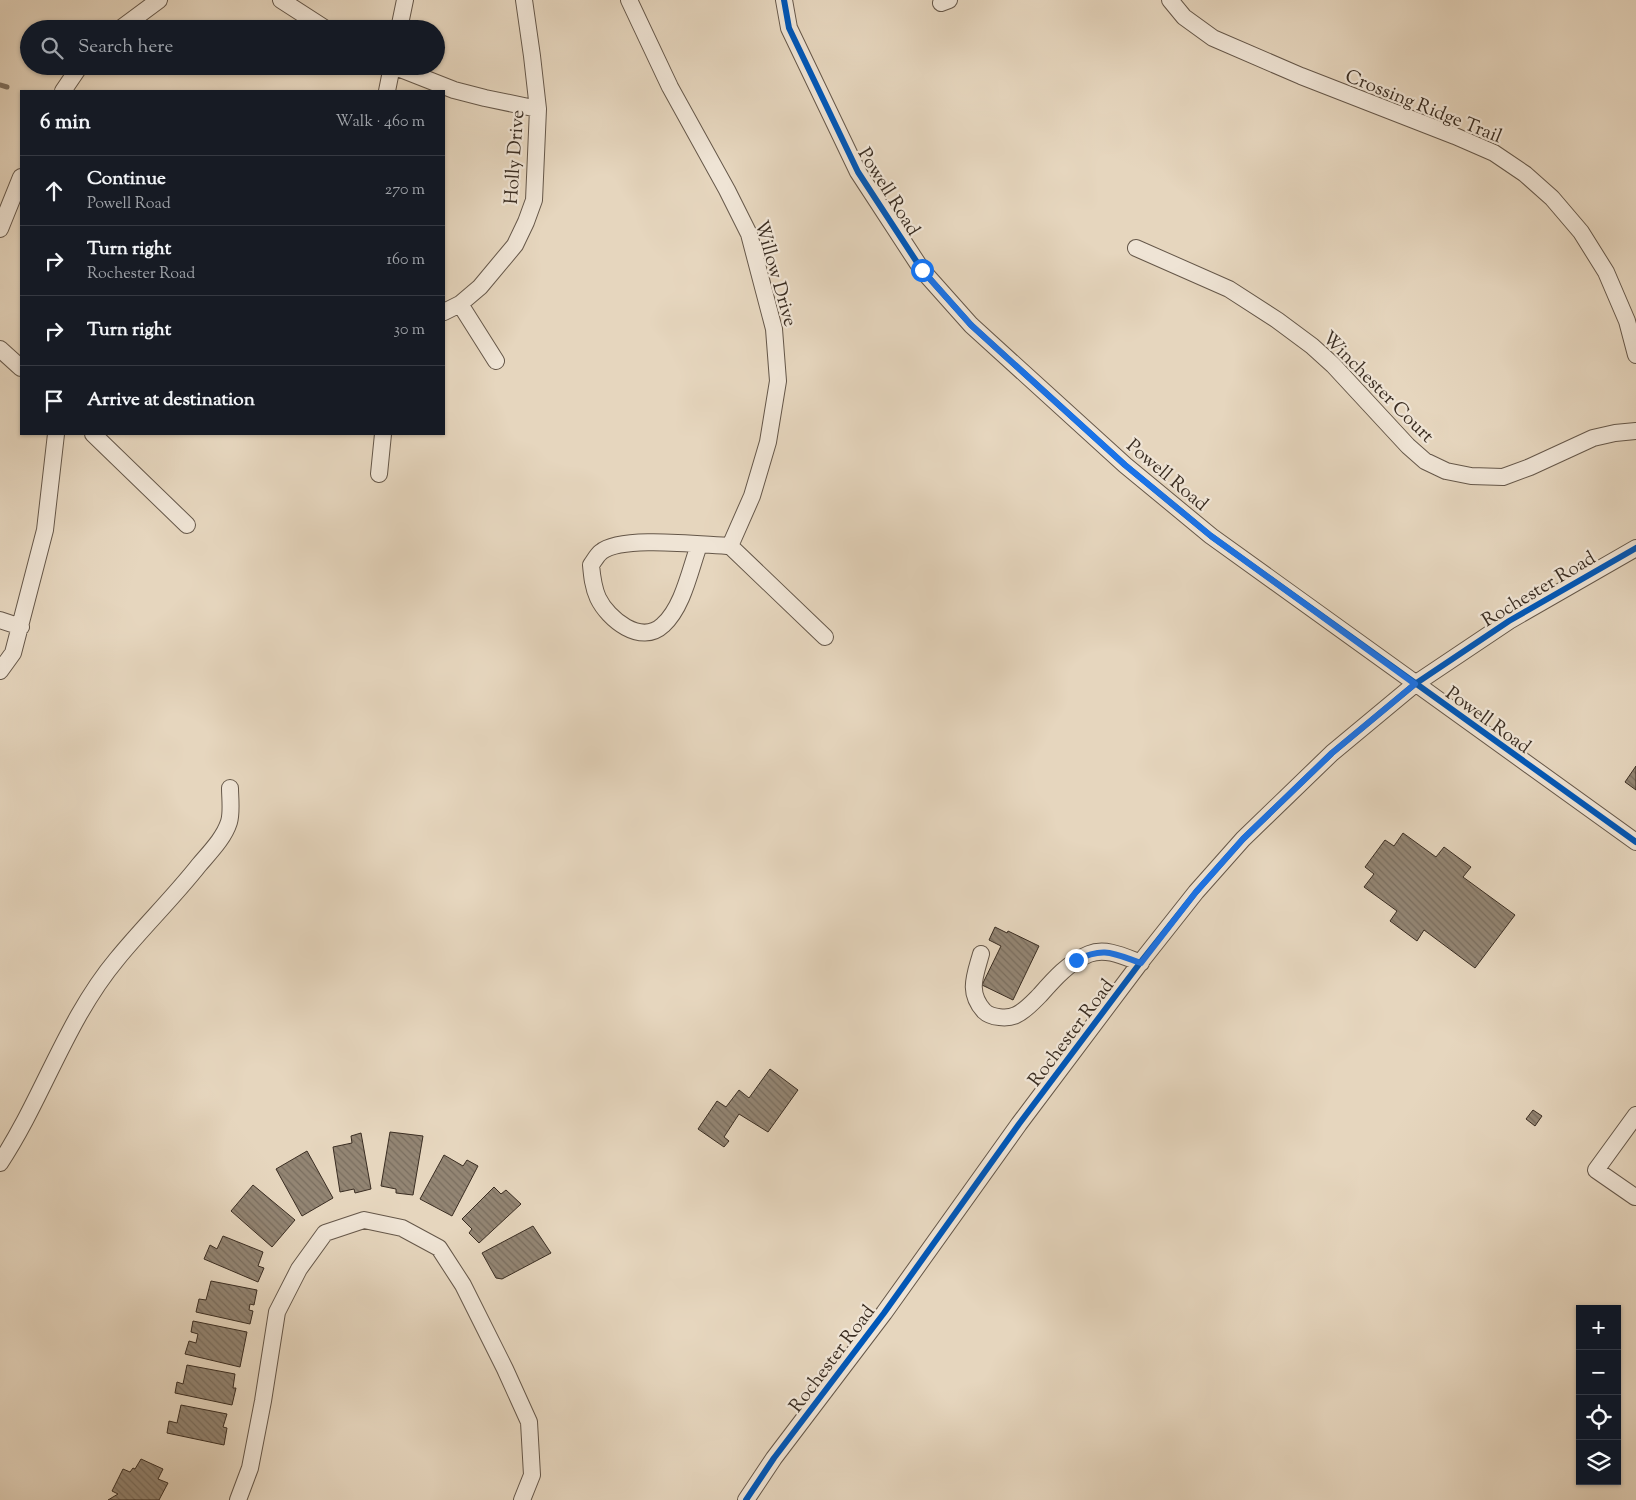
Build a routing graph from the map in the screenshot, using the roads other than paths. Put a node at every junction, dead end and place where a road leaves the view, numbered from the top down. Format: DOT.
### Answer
graph roads {
  1 [pos="159,0"];
  2 [pos="281,0"];
  3 [pos="405,0"];
  4 [pos="524,0"];
  5 [pos="629,0"];
  6 [pos="784,0"];
  7 [pos="1170,0"];
  8 [pos="132,20"];
  9 [pos="312,20"];
  10 [pos="401,20"];
  11 [pos="73,75"];
  12 [pos="391,75"];
  13 [pos="416,75"];
  14 [pos="64,90"];
  15 [pos="387,90"];
  16 [pos="538,109"];
  17 [pos="20,179"];
  18 [pos="0,229"];
  19 [pos="1136,248"];
  20 [pos="460,304"];
  21 [pos="445,312"];
  22 [pos="0,349"];
  23 [pos="1636,355"];
  24 [pos="496,361"];
  25 [pos="20,367"];
  26 [pos="1636,431"];
  27 [pos="56,435"];
  28 [pos="94,435"];
  29 [pos="383,435"];
  30 [pos="379,474"];
  31 [pos="188,525"];
  32 [pos="699,545"];
  33 [pos="730,546"];
  34 [pos="1636,548"];
  35 [pos="0,620"];
  36 [pos="21,627"];
  37 [pos="824,637"];
  38 [pos="0,671"];
  39 [pos="1415,684"];
  40 [pos="230,788"];
  41 [pos="1636,842"];
  42 [pos="981,954"];
  43 [pos="1141,963"];
  44 [pos="1636,1115"];
  45 [pos="0,1163"];
  46 [pos="1636,1196"];
  47 [pos="238,1500"];
  48 [pos="522,1500"];
  49 [pos="746,1500"];
  1 -- 8 [label="street"];
  2 -- 9 [label="street"];
  3 -- 10 [label="street"];
  4 -- 16 [label="street, Holly Drive"];
  5 -- 33 [label="street, Willow Drive"];
  6 -- 39 [label="street, Powell Road"];
  7 -- 23 [label="street, Crossing Ridge Trail"];
  11 -- 14 [label="street"];
  12 -- 15 [label="street"];
  13 -- 16 [label="street"];
  16 -- 20 [label="street, Holly Drive"];
  17 -- 18 [label="street"];
  19 -- 26 [label="street, Winchester Court"];
  20 -- 21 [label="street, Holly Drive"];
  20 -- 24 [label="street"];
  22 -- 25 [label="street"];
  27 -- 36 [label="street"];
  28 -- 31 [label="street"];
  29 -- 30 [label="street"];
  32 -- 32 [label="street"];
  32 -- 33 [label="street"];
  33 -- 37 [label="street"];
  34 -- 39 [label="street, Rochester Road"];
  35 -- 36 [label="street"];
  36 -- 38 [label="street"];
  39 -- 41 [label="street, Powell Road"];
  39 -- 43 [label="street, Rochester Road"];
  40 -- 45 [label="street"];
  42 -- 43 [label="street"];
  43 -- 49 [label="street, Rochester Road"];
  44 -- 46 [label="street"];
  47 -- 48 [label="street"];
}
